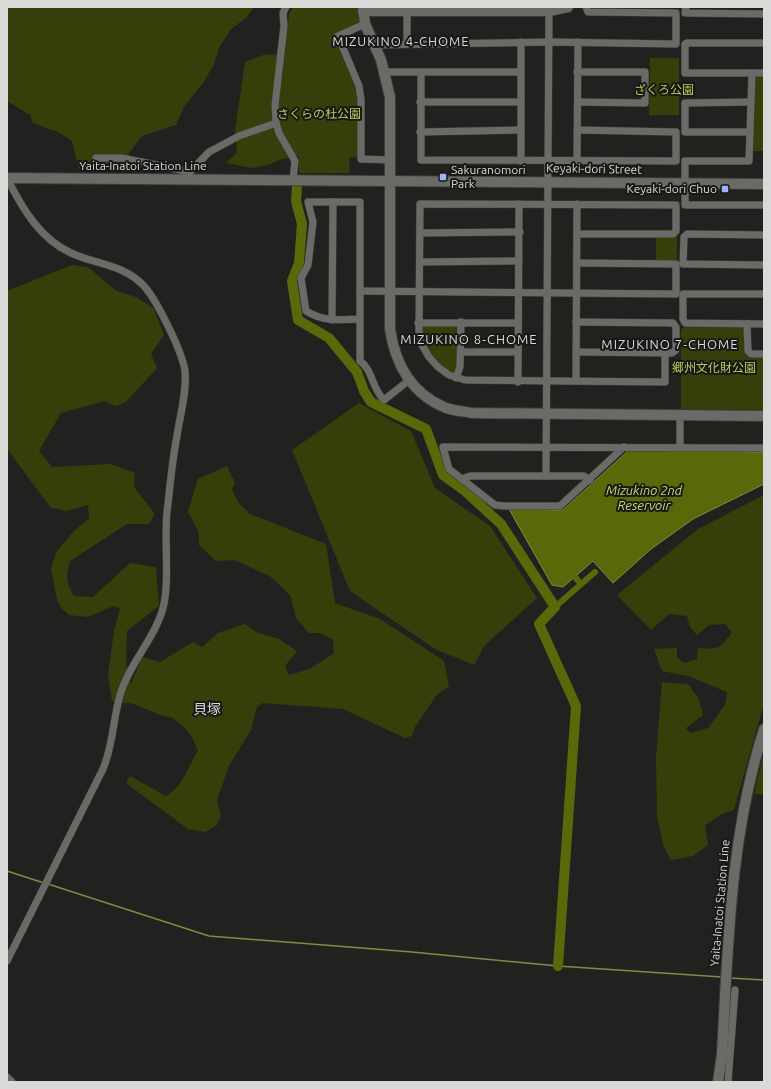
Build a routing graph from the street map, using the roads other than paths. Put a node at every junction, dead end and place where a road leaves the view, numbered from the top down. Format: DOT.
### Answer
graph roads {
  1 [pos="286,7"];
  2 [pos="568,7"];
  3 [pos="586,7"];
  4 [pos="686,7"];
  5 [pos="363,9"];
  6 [pos="406,11"];
  7 [pos="549,11"];
  8 [pos="764,14"];
  9 [pos="365,24"];
  10 [pos="521,42"];
  11 [pos="549,42"];
  12 [pos="578,42"];
  13 [pos="764,43"];
  14 [pos="407,44"];
  15 [pos="374,45"];
  16 [pos="385,72"];
  17 [pos="520,72"];
  18 [pos="577,72"];
  19 [pos="752,73"];
  20 [pos="764,73"];
  21 [pos="421,74"];
  22 [pos="420,102"];
  23 [pos="521,102"];
  24 [pos="578,102"];
  25 [pos="751,102"];
  26 [pos="276,123"];
  27 [pos="521,130"];
  28 [pos="577,130"];
  29 [pos="420,132"];
  30 [pos="750,132"];
  31 [pos="96,158"];
  32 [pos="391,160"];
  33 [pos="521,160"];
  34 [pos="576,160"];
  35 [pos="548,161"];
  36 [pos="190,176"];
  37 [pos="7,178"];
  38 [pos="279,180"];
  39 [pos="293,180"];
  40 [pos="391,181"];
  41 [pos="548,182"];
  42 [pos="685,183"];
  43 [pos="764,184"];
  44 [pos="333,202"];
  45 [pos="519,204"];
  46 [pos="548,204"];
  47 [pos="577,204"];
  48 [pos="764,205"];
  49 [pos="520,232"];
  50 [pos="421,233"];
  51 [pos="577,234"];
  52 [pos="764,235"];
  53 [pos="519,261"];
  54 [pos="420,262"];
  55 [pos="577,264"];
  56 [pos="764,265"];
  57 [pos="390,291"];
  58 [pos="420,291"];
  59 [pos="360,292"];
  60 [pos="519,293"];
  61 [pos="547,293"];
  62 [pos="576,293"];
  63 [pos="764,294"];
  64 [pos="359,319"];
  65 [pos="332,320"];
  66 [pos="461,322"];
  67 [pos="576,322"];
  68 [pos="418,323"];
  69 [pos="518,323"];
  70 [pos="747,324"];
  71 [pos="764,324"];
  72 [pos="461,352"];
  73 [pos="518,352"];
  74 [pos="576,352"];
  75 [pos="665,353"];
  76 [pos="764,354"];
  77 [pos="456,378"];
  78 [pos="408,380"];
  79 [pos="576,381"];
  80 [pos="518,382"];
  81 [pos="547,382"];
  82 [pos="547,413"];
  83 [pos="680,415"];
  84 [pos="764,416"];
  85 [pos="546,446"];
  86 [pos="624,447"];
  87 [pos="680,448"];
  88 [pos="764,448"];
  89 [pos="546,476"];
  90 [pos="462,479"];
  91 [pos="590,480"];
  92 [pos="764,729"];
  93 [pos="7,960"];
  94 [pos="735,990"];
  95 [pos="7,1077"];
  96 [pos="12,1082"];
  97 [pos="718,1082"];
  98 [pos="728,1082"];
  1 -- 26 [label="street"];
  2 -- 7 [label="main road"];
  3 -- 12 [label="street"];
  4 -- 8 [label="street"];
  5 -- 6 [label="main road"];
  5 -- 9 [label="main road"];
  6 -- 7 [label="main road"];
  6 -- 14 [label="street"];
  7 -- 11 [label="street"];
  9 -- 15 [label="main road"];
  9 -- 32 [label="street"];
  10 -- 11 [label="street"];
  10 -- 14 [label="street"];
  10 -- 17 [label="street"];
  11 -- 12 [label="street"];
  11 -- 35 [label="street"];
  12 -- 18 [label="street"];
  13 -- 19 [label="street"];
  14 -- 15 [label="street"];
  15 -- 16 [label="main road"];
  16 -- 21 [label="street"];
  16 -- 32 [label="main road"];
  17 -- 21 [label="street"];
  17 -- 23 [label="street"];
  18 -- 24 [label="street"];
  18 -- 24 [label="street"];
  19 -- 20 [label="street"];
  19 -- 25 [label="street"];
  21 -- 22 [label="street"];
  22 -- 23 [label="street"];
  22 -- 29 [label="street"];
  23 -- 27 [label="street"];
  24 -- 28 [label="street"];
  25 -- 30 [label="street"];
  25 -- 30 [label="street"];
  26 -- 36 [label="street"];
  26 -- 39 [label="street"];
  27 -- 29 [label="street"];
  27 -- 33 [label="street"];
  28 -- 34 [label="street"];
  28 -- 34 [label="street"];
  29 -- 33 [label="street"];
  30 -- 42 [label="street"];
  31 -- 36 [label="street"];
  32 -- 40 [label="main road"];
  33 -- 35 [label="street"];
  34 -- 35 [label="street"];
  35 -- 41 [label="street"];
  36 -- 37 [label="main road, Yaita-Inatoi Station Line"];
  36 -- 38 [label="main road, Yaita-Inatoi Station Line"];
  37 -- 93 [label="street"];
  38 -- 39 [label="main road, Keyaki-dori Street"];
  39 -- 40 [label="main road, Keyaki-dori Street"];
  40 -- 41 [label="main road, Keyaki-dori Street"];
  40 -- 57 [label="main road"];
  41 -- 42 [label="main road, Keyaki-dori Street"];
  41 -- 46 [label="street"];
  42 -- 43 [label="main road, Keyaki-dori Street"];
  42 -- 48 [label="street"];
  44 -- 59 [label="street"];
  44 -- 65 [label="street"];
  44 -- 65 [label="street"];
  45 -- 46 [label="street"];
  45 -- 49 [label="street"];
  45 -- 50 [label="street"];
  46 -- 47 [label="street"];
  46 -- 61 [label="street"];
  47 -- 51 [label="street"];
  47 -- 51 [label="street"];
  49 -- 50 [label="street"];
  49 -- 53 [label="street"];
  50 -- 54 [label="street"];
  51 -- 55 [label="street"];
  52 -- 56 [label="street"];
  53 -- 54 [label="street"];
  53 -- 60 [label="street"];
  54 -- 58 [label="street"];
  55 -- 62 [label="street"];
  55 -- 62 [label="street"];
  57 -- 58 [label="street"];
  57 -- 59 [label="street"];
  57 -- 78 [label="main road"];
  58 -- 60 [label="street"];
  58 -- 68 [label="street"];
  59 -- 64 [label="street"];
  60 -- 61 [label="street"];
  60 -- 69 [label="street"];
  61 -- 62 [label="street"];
  61 -- 81 [label="street"];
  62 -- 67 [label="street"];
  63 -- 70 [label="street"];
  64 -- 65 [label="street"];
  64 -- 78 [label="street"];
  66 -- 68 [label="street"];
  66 -- 69 [label="street"];
  66 -- 72 [label="street"];
  67 -- 74 [label="street"];
  67 -- 75 [label="street"];
  68 -- 77 [label="street"];
  69 -- 73 [label="street"];
  70 -- 71 [label="street"];
  70 -- 76 [label="street"];
  72 -- 73 [label="street"];
  72 -- 77 [label="street"];
  73 -- 80 [label="street"];
  74 -- 75 [label="street"];
  74 -- 79 [label="street"];
  75 -- 79 [label="street"];
  77 -- 80 [label="street"];
  78 -- 82 [label="main road"];
  79 -- 81 [label="street"];
  80 -- 81 [label="street"];
  81 -- 82 [label="street"];
  82 -- 83 [label="main road"];
  82 -- 85 [label="street"];
  83 -- 84 [label="main road"];
  83 -- 87 [label="street"];
  85 -- 86 [label="street"];
  85 -- 89 [label="street"];
  85 -- 90 [label="street"];
  86 -- 87 [label="street"];
  86 -- 91 [label="street"];
  87 -- 88 [label="street"];
  89 -- 90 [label="street"];
  89 -- 91 [label="street"];
  90 -- 91 [label="street"];
  92 -- 97 [label="main road, Yaita-Inatoi Station Line"];
  94 -- 98 [label="street"];
  95 -- 96 [label="street"];
}
